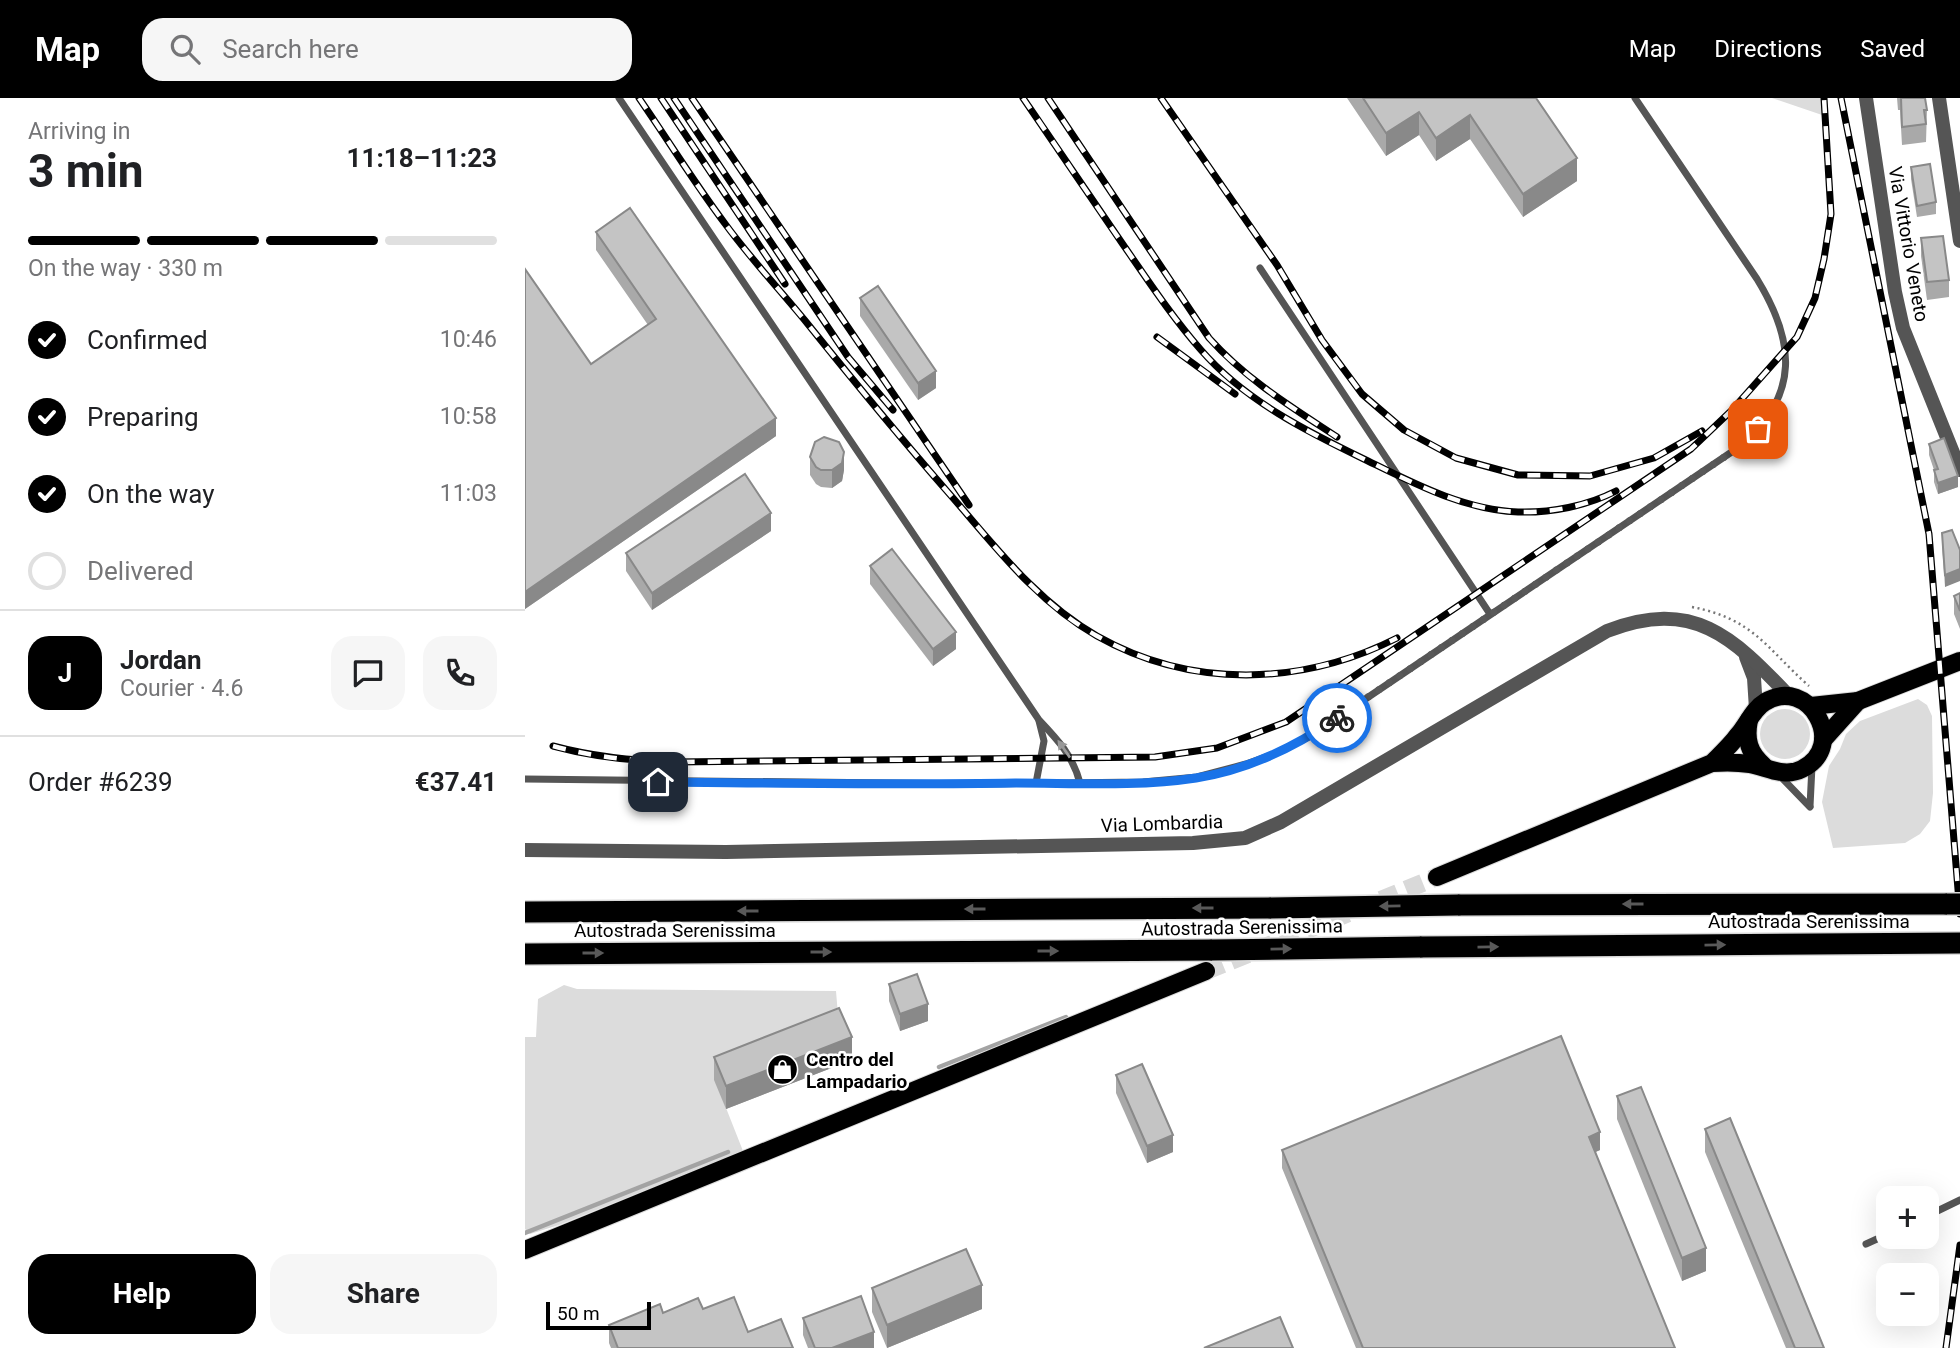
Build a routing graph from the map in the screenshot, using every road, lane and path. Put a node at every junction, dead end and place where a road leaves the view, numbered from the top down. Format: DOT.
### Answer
graph roads {
  1 [pos="619,98"];
  2 [pos="1635,98"];
  3 [pos="1866,98"];
  4 [pos="1940,98"];
  5 [pos="1960,241"];
  6 [pos="1260,268"];
  7 [pos="1954,440"];
  8 [pos="1960,470"];
  9 [pos="1490,614"];
  10 [pos="1736,645"];
  11 [pos="1960,661"];
  12 [pos="1789,696"];
  13 [pos="1858,701"];
  14 [pos="1811,706"];
  15 [pos="1752,715"];
  16 [pos="1039,720"];
  17 [pos="1823,740"];
  18 [pos="1712,762"];
  19 [pos="1812,762"];
  20 [pos="1770,769"];
  21 [pos="525,779"];
  22 [pos="1035,783"];
  23 [pos="1080,783"];
  24 [pos="525,849"];
  25 [pos="1437,877"];
  26 [pos="1953,904"];
  27 [pos="525,912"];
  28 [pos="1952,943"];
  29 [pos="525,954"];
  30 [pos="1206,971"];
  31 [pos="1960,1200"];
  32 [pos="1939,1210"];
  33 [pos="1876,1240"];
  34 [pos="1867,1244"];
  35 [pos="525,1250"];
  1 -- 16 [label="lane"];
  2 -- 9 [label="lane"];
  3 -- 7 [label="street, Via Vittorio Veneto"];
  4 -- 5 [label="street"];
  6 -- 9 [label="lane"];
  7 -- 8 [label="street, Via Vittorio Veneto"];
  9 -- 23 [label="lane"];
  10 -- 12 [label="street, Via Lombardia"];
  10 -- 15 [label="street, Via Lombardia"];
  10 -- 24 [label="street, Via Lombardia"];
  11 -- 13 [label="main road"];
  12 -- 14 [label="main road"];
  12 -- 15 [label="main road"];
  13 -- 14 [label="main road"];
  13 -- 17 [label="main road"];
  14 -- 17 [label="main road"];
  15 -- 18 [label="main road"];
  15 -- 20 [label="main road"];
  16 -- 22 [label="lane"];
  23 -- 16 [label="lane, one-way"];
  17 -- 19 [label="main road"];
  18 -- 20 [label="main road"];
  18 -- 25 [label="main road"];
  19 -- 20 [label="main road"];
  19 -- 20 [label="lane"];
  21 -- 22 [label="lane"];
  22 -- 23 [label="lane"];
  26 -- 27 [label="highway, Autostrada Serenissima, one-way, bridge"];
  29 -- 28 [label="highway, Autostrada Serenissima, one-way, bridge"];
  30 -- 35 [label="main road"];
  31 -- 32 [label="lane"];
  33 -- 34 [label="lane"];
}
